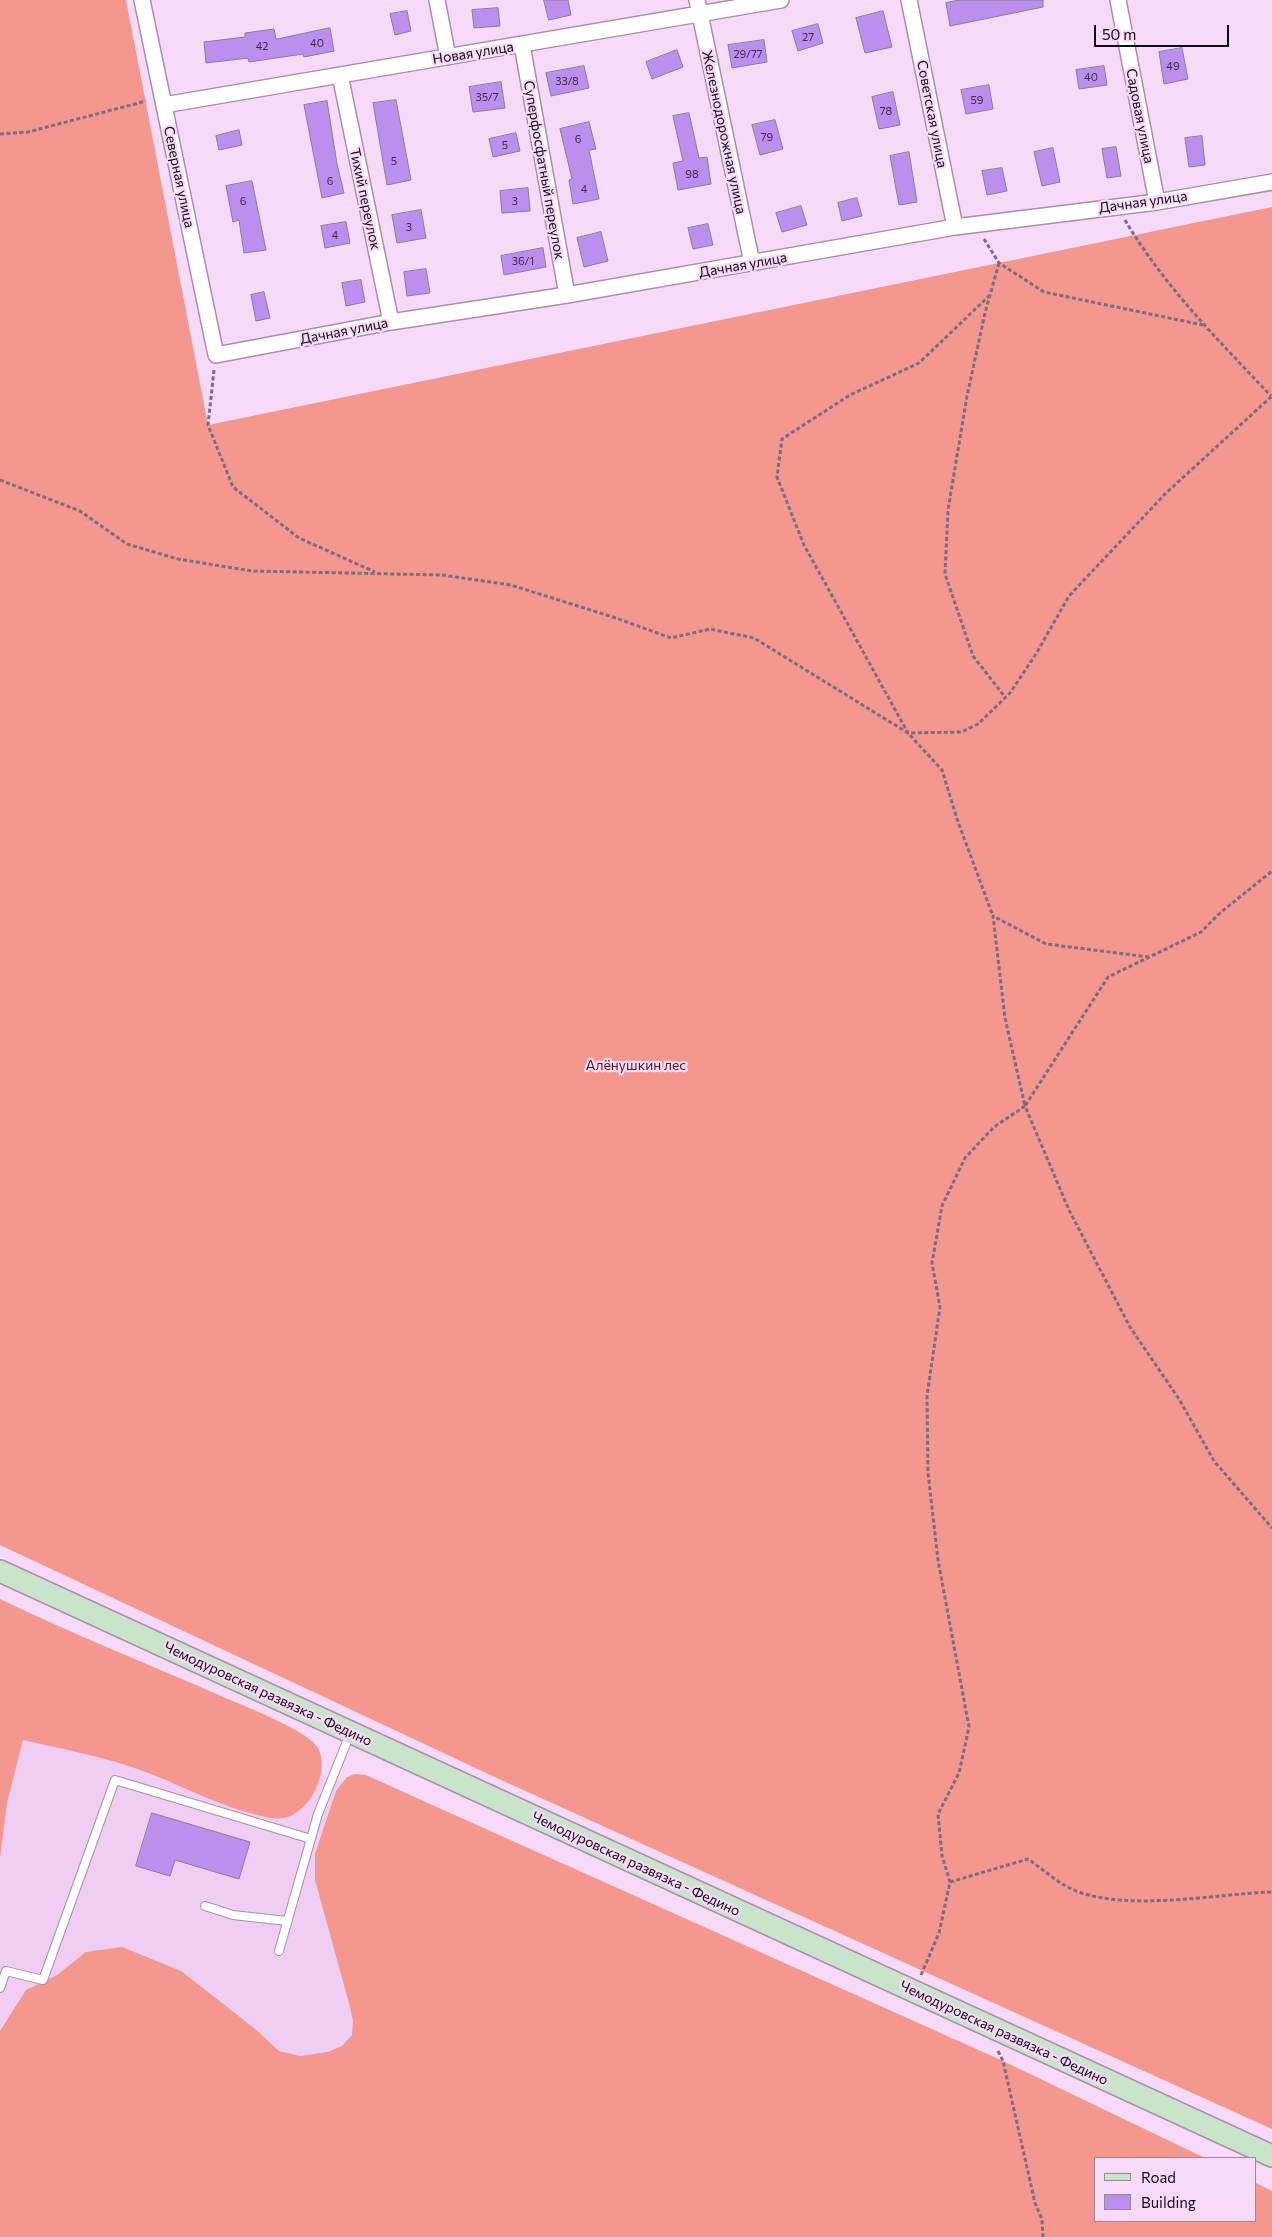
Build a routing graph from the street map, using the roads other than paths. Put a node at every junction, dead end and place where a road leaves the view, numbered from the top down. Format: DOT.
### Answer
graph roads {
  1 [pos="142,0"];
  2 [pos="437,0"];
  3 [pos="781,0"];
  4 [pos="909,0"];
  5 [pos="1118,0"];
  6 [pos="698,7"];
  7 [pos="522,45"];
  8 [pos="448,57"];
  9 [pos="340,75"];
  10 [pos="164,105"];
  11 [pos="1272,182"];
  12 [pos="1157,202"];
  13 [pos="954,228"];
  14 [pos="752,263"];
  15 [pos="567,295"];
  16 [pos="391,322"];
  17 [pos="216,355"];
  18 [pos="0,1571"];
  19 [pos="351,1732"];
  20 [pos="311,1839"];
  21 [pos="205,1906"];
  22 [pos="287,1921"];
  23 [pos="279,1951"];
  24 [pos="0,1988"];
  25 [pos="1272,2156"];
  1 -- 10 [label="street, Северная улица"];
  2 -- 8 [label="street"];
  3 -- 6 [label="street, Новая улица"];
  4 -- 13 [label="street, Советская улица"];
  5 -- 12 [label="street, Садовая улица"];
  6 -- 7 [label="street, Новая улица"];
  6 -- 14 [label="street, Железнодорожная улица"];
  7 -- 8 [label="street, Новая улица"];
  7 -- 15 [label="street, Суперфосфатный переулок"];
  8 -- 9 [label="street, Новая улица"];
  9 -- 10 [label="street, Новая улица"];
  9 -- 16 [label="street, Тихий переулок"];
  10 -- 17 [label="street, Северная улица"];
  11 -- 12 [label="street, Дачная улица"];
  12 -- 13 [label="street, Дачная улица"];
  13 -- 14 [label="street, Дачная улица"];
  14 -- 15 [label="street, Дачная улица"];
  15 -- 16 [label="street, Дачная улица"];
  16 -- 17 [label="street, Дачная улица"];
  18 -- 19 [label="street, Чемодуровская развязка - Федино"];
  19 -- 20 [label="lane"];
  19 -- 25 [label="street, Чемодуровская развязка - Федино"];
  20 -- 22 [label="lane"];
  20 -- 24 [label="lane"];
  21 -- 22 [label="lane"];
  22 -- 23 [label="lane"];
}
